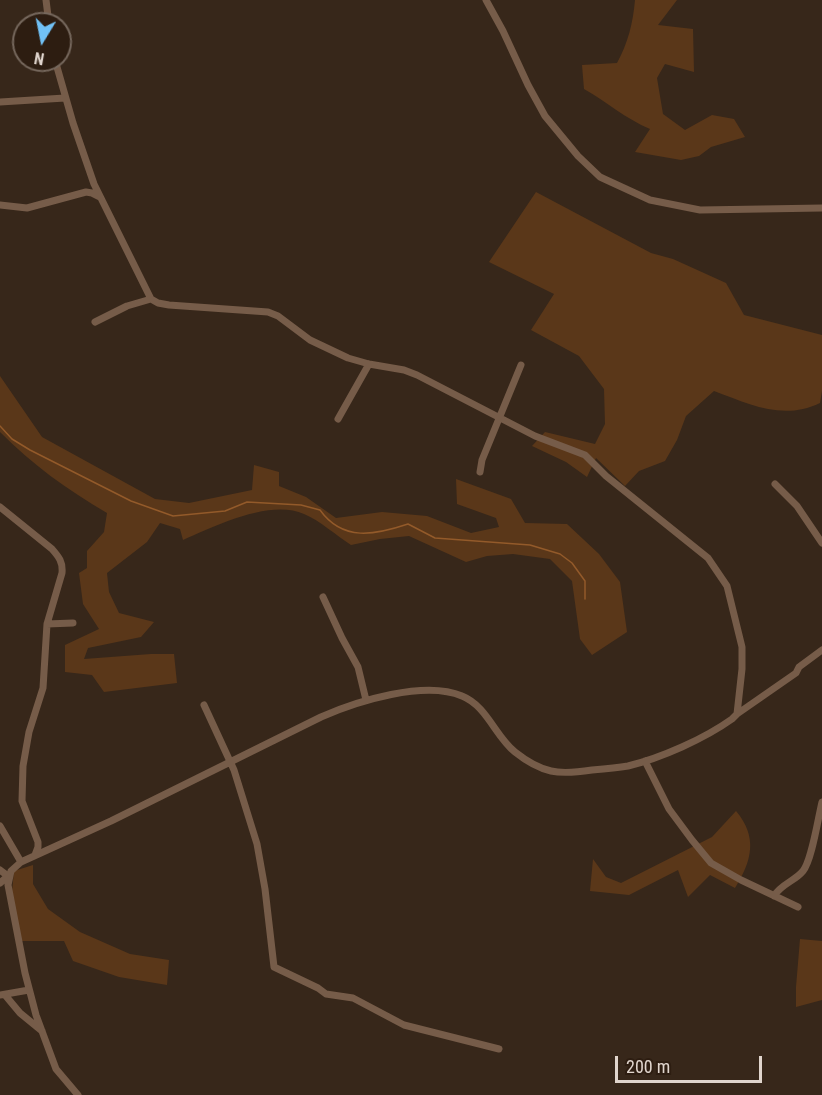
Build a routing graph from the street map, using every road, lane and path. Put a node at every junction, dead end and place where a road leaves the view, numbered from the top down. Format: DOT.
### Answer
graph roads {
  1 [pos="486,0"];
  2 [pos="58,72"];
  3 [pos="65,98"];
  4 [pos="0,102"];
  5 [pos="100,197"];
  6 [pos="0,205"];
  7 [pos="822,208"];
  8 [pos="151,299"];
  9 [pos="95,322"];
  10 [pos="369,364"];
  11 [pos="521,365"];
  12 [pos="500,417"];
  13 [pos="338,419"];
  14 [pos="480,472"];
  15 [pos="775,484"];
  16 [pos="0,507"];
  17 [pos="822,543"];
  18 [pos="323,597"];
  19 [pos="73,623"];
  20 [pos="46,624"];
  21 [pos="822,650"];
  22 [pos="366,700"];
  23 [pos="204,705"];
  24 [pos="736,714"];
  25 [pos="645,761"];
  26 [pos="231,762"];
  27 [pos="822,802"];
  28 [pos="0,826"];
  29 [pos="35,855"];
  30 [pos="21,862"];
  31 [pos="0,870"];
  32 [pos="8,876"];
  33 [pos="0,883"];
  34 [pos="774,896"];
  35 [pos="798,907"];
  36 [pos="29,990"];
  37 [pos="3,995"];
  38 [pos="42,1031"];
  39 [pos="499,1049"];
  40 [pos="78,1095"];
  1 -- 7 [label="street"];
  2 -- 3 [label="street"];
  3 -- 4 [label="street"];
  3 -- 5 [label="street"];
  5 -- 6 [label="street"];
  5 -- 8 [label="street"];
  8 -- 9 [label="street"];
  8 -- 10 [label="street"];
  10 -- 12 [label="street"];
  10 -- 13 [label="street"];
  11 -- 12 [label="street"];
  12 -- 14 [label="street"];
  12 -- 24 [label="street"];
  15 -- 17 [label="street"];
  16 -- 20 [label="street"];
  18 -- 22 [label="street"];
  19 -- 20 [label="street"];
  20 -- 29 [label="street"];
  21 -- 24 [label="street"];
  22 -- 25 [label="street"];
  22 -- 26 [label="street"];
  23 -- 26 [label="street"];
  24 -- 25 [label="street"];
  25 -- 34 [label="street"];
  26 -- 29 [label="street"];
  26 -- 39 [label="street"];
  27 -- 34 [label="street"];
  28 -- 30 [label="street"];
  29 -- 30 [label="street"];
  30 -- 32 [label="street"];
  31 -- 32 [label="street"];
  32 -- 33 [label="street"];
  32 -- 36 [label="street"];
  34 -- 35 [label="street"];
  36 -- 37 [label="street"];
  36 -- 38 [label="street"];
  37 -- 38 [label="street"];
  38 -- 40 [label="street"];
}
